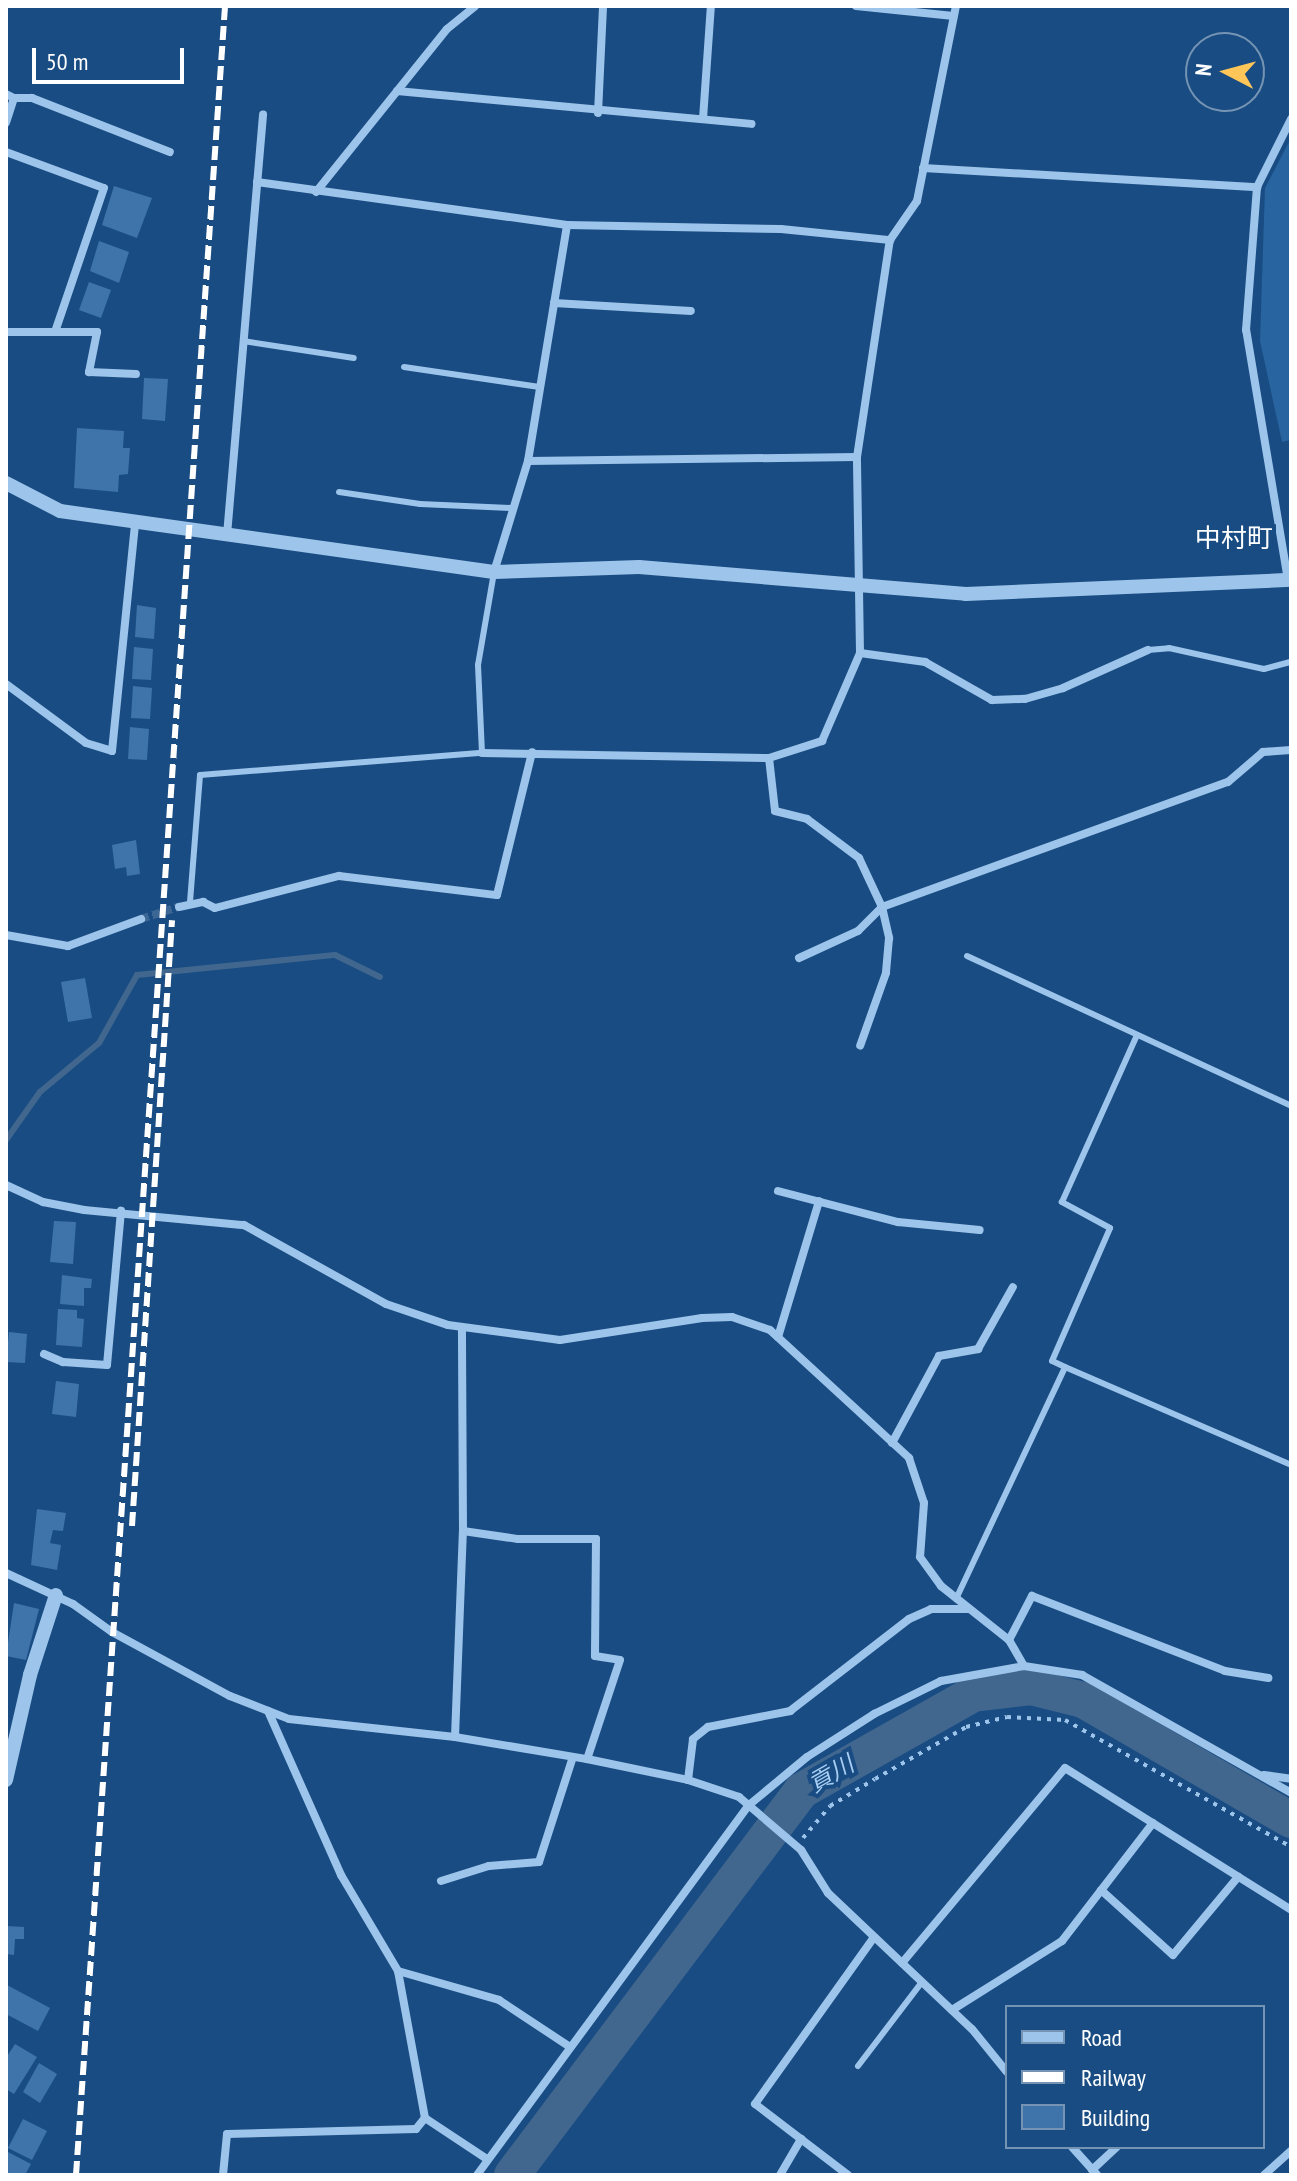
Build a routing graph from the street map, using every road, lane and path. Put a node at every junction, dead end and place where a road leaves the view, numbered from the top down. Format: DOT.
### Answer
graph roads {
  1 [pos="475,6"];
  2 [pos="603,6"];
  3 [pos="711,6"];
  4 [pos="856,6"];
  5 [pos="956,6"];
  6 [pos="953,16"];
  7 [pos="397,91"];
  8 [pos="10,96"];
  9 [pos="598,113"];
  10 [pos="263,115"];
  11 [pos="703,119"];
  12 [pos="1291,119"];
  13 [pos="6,123"];
  14 [pos="751,124"];
  15 [pos="6,152"];
  16 [pos="170,152"];
  17 [pos="923,168"];
  18 [pos="257,182"];
  19 [pos="1257,187"];
  20 [pos="316,192"];
  21 [pos="567,225"];
  22 [pos="890,240"];
  23 [pos="554,303"];
  24 [pos="691,311"];
  25 [pos="6,332"];
  26 [pos="55,332"];
  27 [pos="243,341"];
  28 [pos="354,358"];
  29 [pos="404,367"];
  30 [pos="136,374"];
  31 [pos="540,387"];
  32 [pos="857,457"];
  33 [pos="528,461"];
  34 [pos="6,483"];
  35 [pos="339,492"];
  36 [pos="513,508"];
  37 [pos="135,523"];
  38 [pos="227,535"];
  39 [pos="494,572"];
  40 [pos="1290,580"];
  41 [pos="862,584"];
  42 [pos="1148,650"];
  43 [pos="860,653"];
  44 [pos="1291,662"];
  45 [pos="6,684"];
  46 [pos="1291,750"];
  47 [pos="532,752"];
  48 [pos="482,753"];
  49 [pos="769,758"];
  50 [pos="190,902"];
  51 [pos="179,907"];
  52 [pos="882,907"];
  53 [pos="141,919"];
  54 [pos="6,935"];
  55 [pos="967,956"];
  56 [pos="799,958"];
  57 [pos="1137,1035"];
  58 [pos="860,1046"];
  59 [pos="1291,1106"];
  60 [pos="6,1185"];
  61 [pos="778,1191"];
  62 [pos="819,1201"];
  63 [pos="121,1211"];
  64 [pos="980,1230"];
  65 [pos="1013,1287"];
  66 [pos="462,1327"];
  67 [pos="778,1337"];
  68 [pos="44,1354"];
  69 [pos="1065,1367"];
  70 [pos="892,1443"];
  71 [pos="1291,1465"];
  72 [pos="463,1531"];
  73 [pos="6,1573"];
  74 [pos="56,1595"];
  75 [pos="956,1599"];
  76 [pos="968,1609"];
  77 [pos="1009,1640"];
  78 [pos="1024,1666"];
  79 [pos="1268,1678"];
  80 [pos="267,1711"];
  81 [pos="455,1737"];
  82 [pos="573,1757"];
  83 [pos="587,1759"];
  84 [pos="1260,1774"];
  85 [pos="1291,1779"];
  86 [pos="6,1780"];
  87 [pos="688,1780"];
  88 [pos="1291,1793"];
  89 [pos="753,1808"];
  90 [pos="1153,1823"];
  91 [pos="796,1846"];
  92 [pos="1291,1847"];
  93 [pos="1238,1877"];
  94 [pos="441,1881"];
  95 [pos="1101,1890"];
  96 [pos="1291,1910"];
  97 [pos="874,1937"];
  98 [pos="902,1963"];
  99 [pos="398,1971"];
  100 [pos="922,1982"];
  101 [pos="952,2010"];
  102 [pos="570,2047"];
  103 [pos="858,2066"];
  104 [pos="1005,2070"];
  105 [pos="425,2118"];
  106 [pos="801,2139"];
  107 [pos="1074,2149"];
  108 [pos="1115,2149"];
  109 [pos="1291,2151"];
  110 [pos="487,2159"];
  111 [pos="1095,2172"];
  112 [pos="223,2175"];
  113 [pos="477,2175"];
  114 [pos="780,2175"];
  115 [pos="848,2175"];
  116 [pos="1264,2175"];
  1 -- 7 [label="street"];
  2 -- 9 [label="street"];
  3 -- 11 [label="street"];
  4 -- 6 [label="street"];
  5 -- 6 [label="street"];
  6 -- 17 [label="street"];
  7 -- 9 [label="street"];
  7 -- 20 [label="street"];
  8 -- 13 [label="street"];
  8 -- 16 [label="street"];
  9 -- 11 [label="street"];
  10 -- 18 [label="street"];
  11 -- 14 [label="street"];
  12 -- 19 [label="street"];
  15 -- 26 [label="street"];
  17 -- 19 [label="street"];
  17 -- 22 [label="street"];
  18 -- 20 [label="street"];
  18 -- 27 [label="street"];
  19 -- 40 [label="street"];
  20 -- 21 [label="street"];
  21 -- 22 [label="street"];
  21 -- 23 [label="street"];
  22 -- 32 [label="street"];
  23 -- 24 [label="street"];
  23 -- 31 [label="street"];
  25 -- 26 [label="street"];
  26 -- 30 [label="street"];
  27 -- 28 [label="lane"];
  27 -- 38 [label="street"];
  29 -- 31 [label="lane"];
  31 -- 33 [label="street"];
  32 -- 33 [label="street"];
  32 -- 41 [label="street"];
  33 -- 36 [label="street"];
  34 -- 37 [label="street"];
  35 -- 36 [label="lane"];
  36 -- 39 [label="street"];
  37 -- 38 [label="street"];
  37 -- 45 [label="street"];
  38 -- 39 [label="street"];
  39 -- 41 [label="street"];
  39 -- 48 [label="lane"];
  40 -- 41 [label="street"];
  41 -- 43 [label="street"];
  42 -- 43 [label="street"];
  42 -- 44 [label="lane"];
  43 -- 49 [label="street"];
  46 -- 52 [label="street"];
  47 -- 48 [label="street"];
  47 -- 49 [label="street"];
  47 -- 50 [label="street"];
  48 -- 50 [label="lane"];
  49 -- 52 [label="street"];
  50 -- 51 [label="street"];
  52 -- 56 [label="street"];
  52 -- 58 [label="street"];
  53 -- 54 [label="street"];
  55 -- 57 [label="lane"];
  57 -- 59 [label="lane"];
  57 -- 69 [label="lane"];
  60 -- 63 [label="street"];
  61 -- 62 [label="street"];
  62 -- 64 [label="street"];
  62 -- 67 [label="street"];
  63 -- 66 [label="street"];
  63 -- 68 [label="street"];
  65 -- 70 [label="street"];
  66 -- 67 [label="street"];
  66 -- 72 [label="street"];
  67 -- 70 [label="street"];
  69 -- 71 [label="lane"];
  69 -- 75 [label="lane"];
  70 -- 75 [label="street"];
  72 -- 81 [label="street"];
  72 -- 83 [label="street"];
  73 -- 74 [label="street"];
  74 -- 80 [label="street"];
  74 -- 86 [label="street"];
  75 -- 76 [label="street"];
  76 -- 77 [label="street"];
  76 -- 87 [label="street"];
  77 -- 78 [label="street"];
  77 -- 79 [label="street"];
  78 -- 84 [label="street"];
  78 -- 89 [label="street"];
  80 -- 81 [label="street"];
  80 -- 99 [label="street"];
  81 -- 82 [label="street"];
  82 -- 83 [label="street"];
  82 -- 94 [label="street"];
  83 -- 87 [label="street"];
  84 -- 85 [label="street"];
  84 -- 88 [label="street"];
  87 -- 89 [label="street"];
  89 -- 91 [label="street"];
  89 -- 102 [label="street"];
  90 -- 93 [label="street"];
  90 -- 95 [label="street"];
  90 -- 98 [label="street"];
  91 -- 92 [label="path"];
  91 -- 97 [label="street"];
  93 -- 95 [label="street"];
  93 -- 96 [label="street"];
  95 -- 101 [label="street"];
  97 -- 98 [label="street"];
  97 -- 106 [label="street"];
  98 -- 100 [label="street"];
  99 -- 102 [label="street"];
  99 -- 105 [label="street"];
  100 -- 101 [label="street"];
  100 -- 103 [label="lane"];
  101 -- 104 [label="street"];
  102 -- 110 [label="street"];
  105 -- 110 [label="street"];
  105 -- 112 [label="street"];
  106 -- 114 [label="street"];
  106 -- 115 [label="street"];
  107 -- 111 [label="street"];
  108 -- 111 [label="street"];
  109 -- 116 [label="street"];
  110 -- 113 [label="street"];
}
